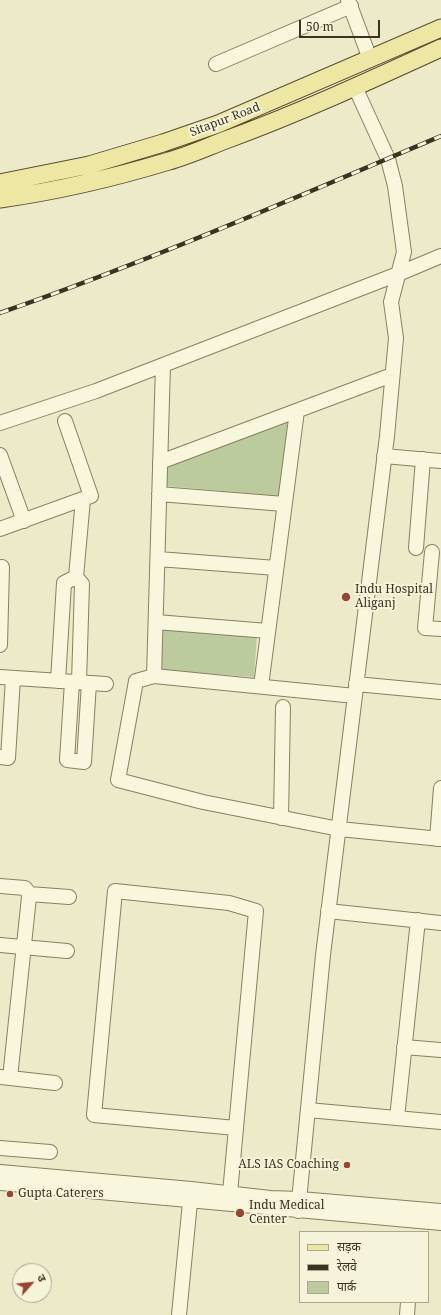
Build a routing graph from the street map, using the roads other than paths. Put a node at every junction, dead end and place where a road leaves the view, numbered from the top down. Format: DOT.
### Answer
graph roads {
  1 [pos="350,3"];
  2 [pos="441,28"];
  3 [pos="441,48"];
  4 [pos="370,59"];
  5 [pos="216,64"];
  6 [pos="356,87"];
  7 [pos="0,183"];
  8 [pos="0,199"];
  9 [pos="441,256"];
  10 [pos="398,274"];
  11 [pos="163,365"];
  12 [pos="392,375"];
  13 [pos="297,411"];
  14 [pos="65,421"];
  15 [pos="0,423"];
  16 [pos="0,455"];
  17 [pos="384,456"];
  18 [pos="423,459"];
  19 [pos="441,461"];
  20 [pos="160,462"];
  21 [pos="159,494"];
  22 [pos="83,499"];
  23 [pos="284,504"];
  24 [pos="24,520"];
  25 [pos="0,530"];
  26 [pos="416,548"];
  27 [pos="432,552"];
  28 [pos="158,559"];
  29 [pos="2,567"];
  30 [pos="276,568"];
  31 [pos="436,576"];
  32 [pos="76,577"];
  33 [pos="156,622"];
  34 [pos="441,629"];
  35 [pos="268,631"];
  36 [pos="0,645"];
  37 [pos="154,676"];
  38 [pos="7,677"];
  39 [pos="58,681"];
  40 [pos="80,682"];
  41 [pos="106,684"];
  42 [pos="261,686"];
  43 [pos="356,690"];
  44 [pos="441,692"];
  45 [pos="283,707"];
  46 [pos="0,757"];
  47 [pos="441,793"];
  48 [pos="281,818"];
  49 [pos="338,829"];
  50 [pos="439,839"];
  51 [pos="0,886"];
  52 [pos="29,894"];
  53 [pos="69,897"];
  54 [pos="328,911"];
  55 [pos="418,920"];
  56 [pos="441,923"];
  57 [pos="0,945"];
  58 [pos="24,947"];
  59 [pos="68,951"];
  60 [pos="404,1047"];
  61 [pos="441,1050"];
  62 [pos="5,1078"];
  63 [pos="54,1083"];
  64 [pos="308,1110"];
  65 [pos="397,1118"];
  66 [pos="441,1122"];
  67 [pos="236,1128"];
  68 [pos="0,1148"];
  69 [pos="50,1152"];
  70 [pos="0,1172"];
  71 [pos="0,1182"];
  72 [pos="230,1193"];
  73 [pos="191,1195"];
  74 [pos="299,1205"];
  75 [pos="441,1211"];
  76 [pos="414,1220"];
  77 [pos="441,1223"];
  78 [pos="408,1303"];
  79 [pos="179,1315"];
  80 [pos="407,1315"];
  1 -- 4 [label="street"];
  1 -- 5 [label="street"];
  2 -- 4 [label="main road, Sitapur Road"];
  3 -- 6 [label="main road, Sitapur Road"];
  4 -- 7 [label="main road, Sitapur Road"];
  6 -- 8 [label="main road, Sitapur Road"];
  6 -- 10 [label="street"];
  9 -- 10 [label="street"];
  10 -- 11 [label="street"];
  10 -- 12 [label="street"];
  11 -- 15 [label="street"];
  11 -- 20 [label="street"];
  12 -- 13 [label="street"];
  12 -- 17 [label="street"];
  13 -- 20 [label="street"];
  13 -- 23 [label="street"];
  14 -- 22 [label="street"];
  16 -- 24 [label="street"];
  17 -- 18 [label="street"];
  17 -- 43 [label="street"];
  18 -- 19 [label="street"];
  18 -- 26 [label="street"];
  20 -- 21 [label="street"];
  21 -- 23 [label="street"];
  21 -- 28 [label="street"];
  22 -- 24 [label="street"];
  22 -- 32 [label="street"];
  23 -- 30 [label="street"];
  24 -- 25 [label="street"];
  27 -- 31 [label="street"];
  28 -- 30 [label="street"];
  28 -- 33 [label="street"];
  29 -- 36 [label="street"];
  30 -- 35 [label="street"];
  31 -- 34 [label="street"];
  32 -- 39 [label="street"];
  32 -- 40 [label="street"];
  33 -- 35 [label="street"];
  33 -- 37 [label="street"];
  35 -- 42 [label="street"];
  37 -- 42 [label="street"];
  37 -- 48 [label="street"];
  38 -- 39 [label="street"];
  38 -- 46 [label="street"];
  39 -- 40 [label="street"];
  40 -- 41 [label="street"];
  42 -- 43 [label="street"];
  43 -- 44 [label="street"];
  43 -- 49 [label="street"];
  45 -- 48 [label="street"];
  47 -- 50 [label="street"];
  48 -- 49 [label="street"];
  49 -- 50 [label="street"];
  49 -- 54 [label="street"];
  51 -- 52 [label="street"];
  52 -- 53 [label="street"];
  52 -- 58 [label="street"];
  54 -- 55 [label="street"];
  54 -- 64 [label="street"];
  55 -- 56 [label="street"];
  55 -- 60 [label="street"];
  57 -- 58 [label="street"];
  58 -- 59 [label="street"];
  58 -- 62 [label="street"];
  60 -- 61 [label="street"];
  60 -- 65 [label="street"];
  62 -- 63 [label="street"];
  64 -- 65 [label="street"];
  64 -- 74 [label="street"];
  65 -- 66 [label="street"];
  67 -- 67 [label="street"];
  67 -- 72 [label="street"];
  68 -- 69 [label="street"];
  70 -- 73 [label="street"];
  71 -- 73 [label="street"];
  72 -- 73 [label="street"];
  72 -- 74 [label="street"];
  73 -- 74 [label="street"];
  73 -- 79 [label="street"];
  74 -- 76 [label="street"];
  75 -- 76 [label="street"];
  76 -- 77 [label="street"];
  78 -- 80 [label="street"];
}
